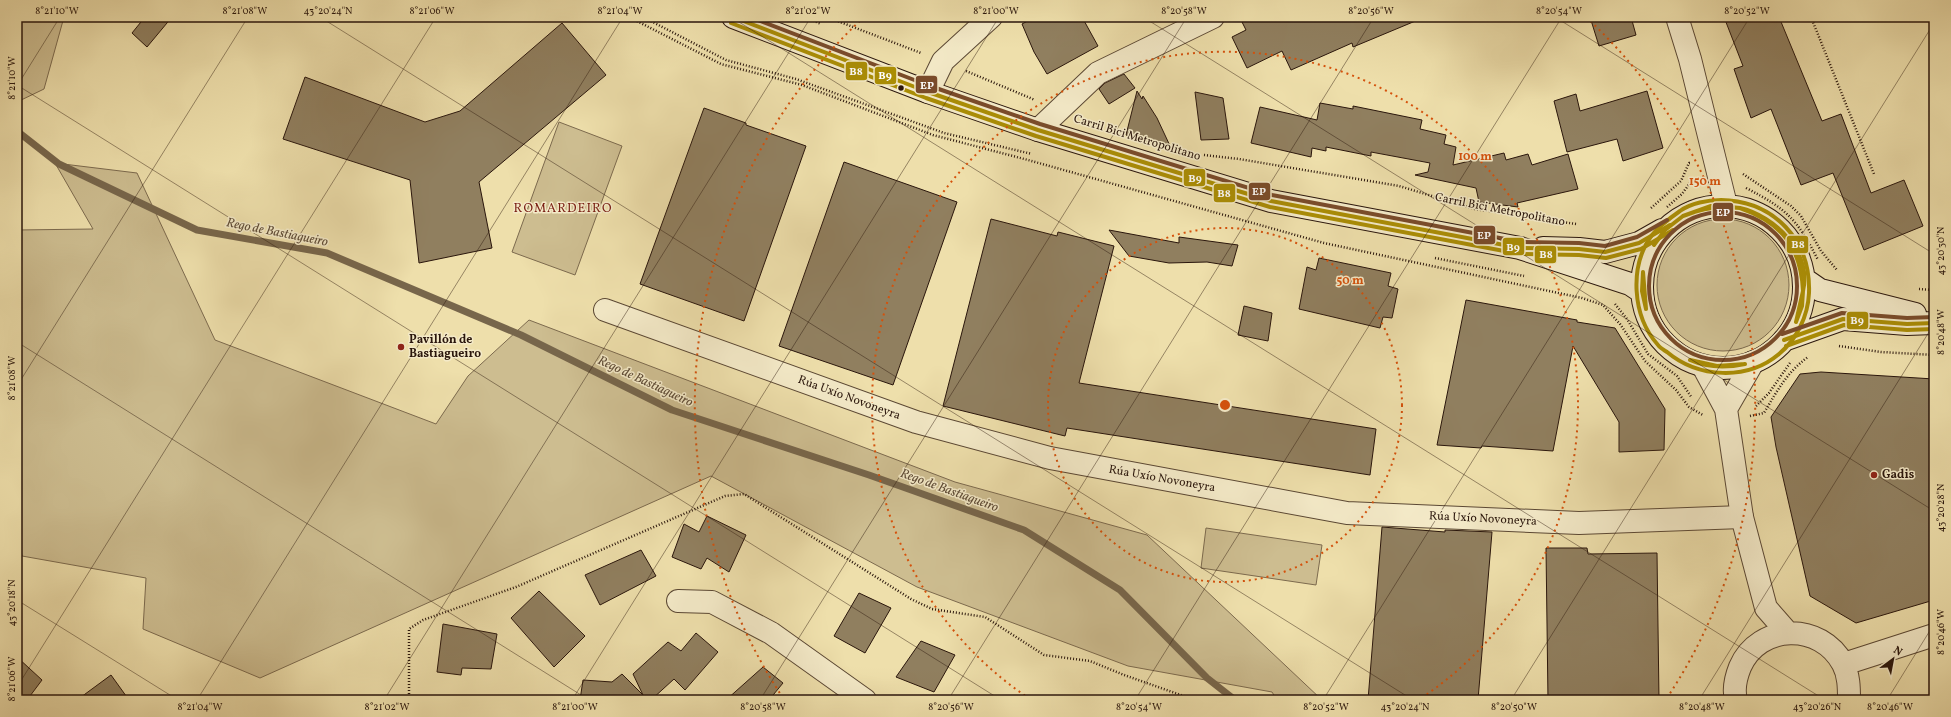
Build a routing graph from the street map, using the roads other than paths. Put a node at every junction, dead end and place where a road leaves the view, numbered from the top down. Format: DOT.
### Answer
graph roads {
  1 [pos="733,17"];
  2 [pos="991,17"];
  3 [pos="1213,17"];
  4 [pos="1677,17"];
  5 [pos="928,92"];
  6 [pos="1038,130"];
  7 [pos="1726,205"];
  8 [pos="1665,218"];
  9 [pos="1520,248"];
  10 [pos="1804,279"];
  11 [pos="1642,292"];
  12 [pos="605,310"];
  13 [pos="1934,317"];
  14 [pos="1934,323"];
  15 [pos="1789,350"];
  16 [pos="1753,362"];
  17 [pos="1703,366"];
  18 [pos="1726,413"];
  19 [pos="1742,517"];
  20 [pos="678,601"];
  21 [pos="1766,608"];
  22 [pos="1787,632"];
  23 [pos="1934,635"];
  24 [pos="1757,644"];
  25 [pos="1844,664"];
  26 [pos="865,700"];
  27 [pos="1736,700"];
  28 [pos="1848,700"];
  1 -- 5 [label="street"];
  2 -- 5 [label="street"];
  3 -- 6 [label="street"];
  4 -- 7 [label="street"];
  5 -- 6 [label="street"];
  6 -- 9 [label="street"];
  7 -- 8 [label="street"];
  7 -- 10 [label="street"];
  8 -- 9 [label="street"];
  8 -- 11 [label="street"];
  9 -- 11 [label="street"];
  10 -- 13 [label="street"];
  10 -- 15 [label="street"];
  11 -- 17 [label="street"];
  12 -- 19 [label="street, Rúa Uxío Novoneyra"];
  14 -- 15 [label="street"];
  15 -- 16 [label="street"];
  16 -- 17 [label="street"];
  16 -- 18 [label="street"];
  17 -- 18 [label="street"];
  18 -- 19 [label="street"];
  19 -- 21 [label="street"];
  20 -- 26 [label="street"];
  21 -- 22 [label="street"];
  21 -- 24 [label="street"];
  22 -- 24 [label="street"];
  22 -- 25 [label="street"];
  23 -- 25 [label="street"];
  24 -- 27 [label="street"];
  25 -- 28 [label="street"];
}
